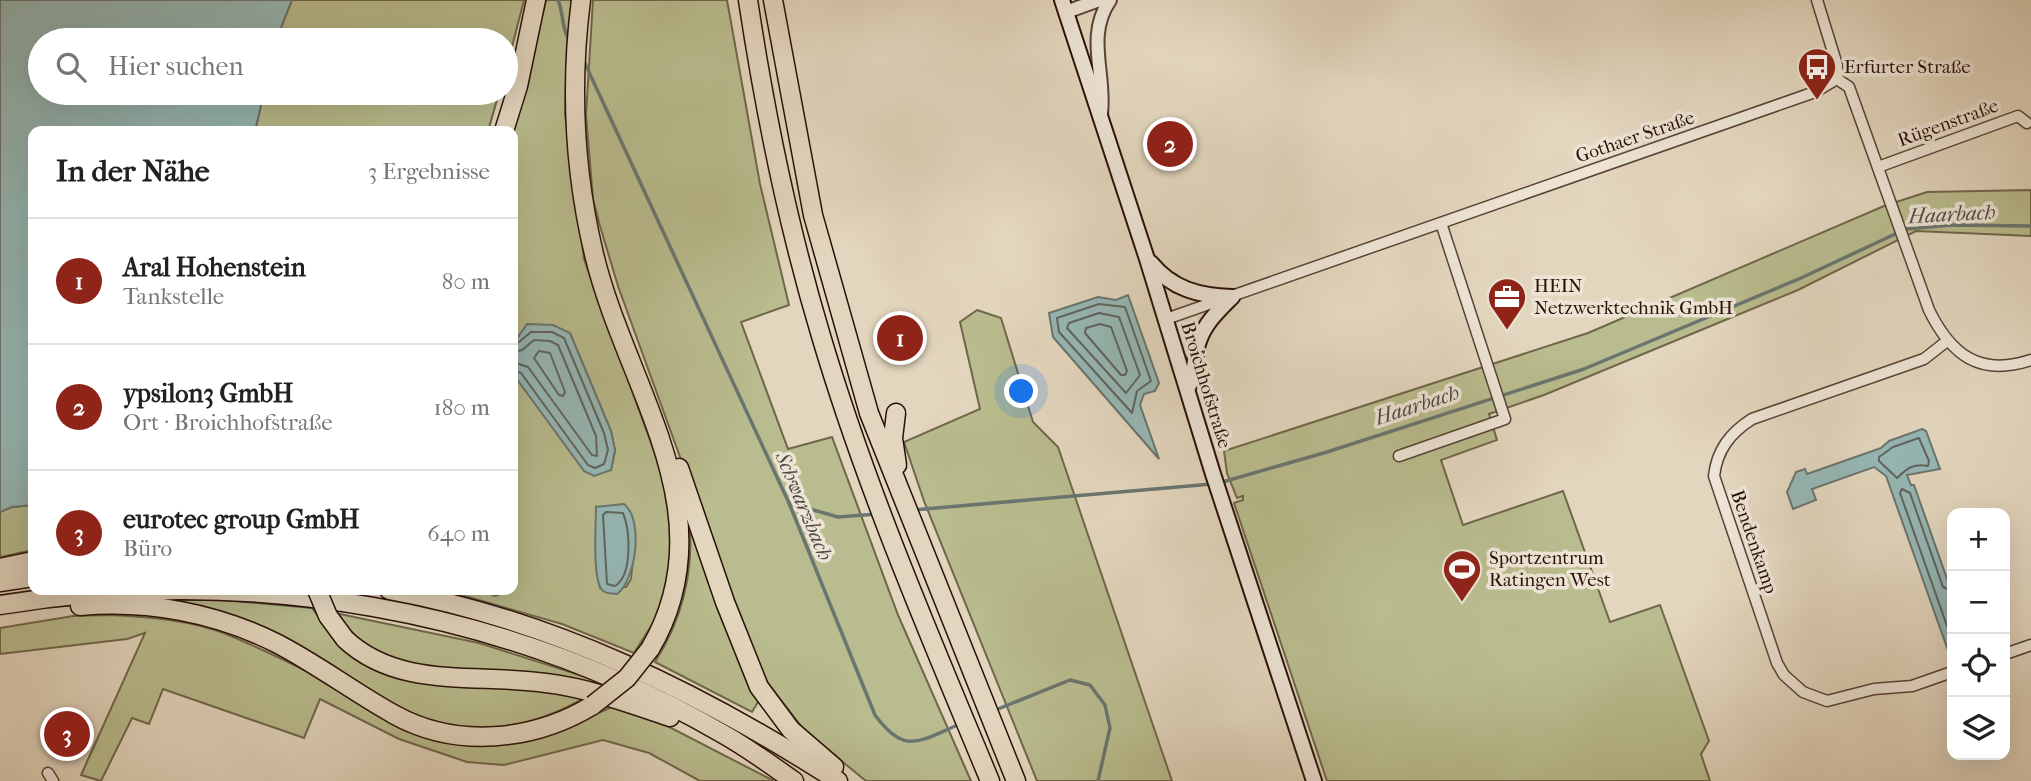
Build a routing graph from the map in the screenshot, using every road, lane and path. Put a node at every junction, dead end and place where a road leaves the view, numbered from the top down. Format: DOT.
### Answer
graph roads {
  1 [pos="581,0"];
  2 [pos="748,0"];
  3 [pos="773,0"];
  4 [pos="1099,0"];
  5 [pos="1110,0"];
  6 [pos="1817,0"];
  7 [pos="535,4"];
  8 [pos="1064,6"];
  9 [pos="1837,79"];
  10 [pos="518,86"];
  11 [pos="512,105"];
  12 [pos="1101,114"];
  13 [pos="2027,123"];
  14 [pos="506,126"];
  15 [pos="1878,167"];
  16 [pos="1441,223"];
  17 [pos="1147,259"];
  18 [pos="1232,297"];
  19 [pos="1166,319"];
  20 [pos="1947,341"];
  21 [pos="2031,360"];
  22 [pos="1188,388"];
  23 [pos="896,413"];
  24 [pos="660,438"];
  25 [pos="1399,456"];
  26 [pos="903,491"];
  27 [pos="28,562"];
  28 [pos="0,568"];
  29 [pos="28,579"];
  30 [pos="0,582"];
  31 [pos="72,595"];
  32 [pos="273,595"];
  33 [pos="319,595"];
  34 [pos="416,595"];
  35 [pos="0,605"];
  36 [pos="0,617"];
  37 [pos="2031,645"];
  38 [pos="2010,652"];
  39 [pos="1947,674"];
  40 [pos="723,734"];
  41 [pos="794,781"];
  42 [pos="838,781"];
  43 [pos="849,781"];
  44 [pos="990,781"];
  45 [pos="1016,781"];
  46 [pos="1314,781"];
  1 -- 24 [label="highway"];
  2 -- 44 [label="highway"];
  3 -- 26 [label="highway"];
  4 -- 8 [label="street"];
  5 -- 12 [label="street"];
  6 -- 9 [label="street"];
  7 -- 10 [label="highway"];
  8 -- 12 [label="main road, Broichhofstraße"];
  9 -- 15 [label="street"];
  9 -- 16 [label="street, Gothaer Straße"];
  11 -- 14 [label="highway"];
  12 -- 17 [label="main road, Broichhofstraße"];
  13 -- 15 [label="street, Rügenstraße"];
  15 -- 20 [label="street"];
  16 -- 18 [label="street, Gothaer Straße"];
  16 -- 25 [label="street"];
  17 -- 18 [label="main road"];
  17 -- 19 [label="main road, Broichhofstraße"];
  18 -- 19 [label="street, Gothaer Straße"];
  18 -- 22 [label="main road"];
  19 -- 22 [label="main road, Broichhofstraße"];
  20 -- 21 [label="street"];
  20 -- 39 [label="street, Bendenkamp"];
  22 -- 46 [label="main road, Broichhofstraße"];
  23 -- 26 [label="highway"];
  24 -- 36 [label="highway, bridge"];
  24 -- 43 [label="highway"];
  26 -- 45 [label="highway"];
  27 -- 28 [label="highway"];
  29 -- 30 [label="highway"];
  31 -- 35 [label="highway"];
  32 -- 40 [label="highway"];
  33 -- 40 [label="highway, bridge"];
  34 -- 42 [label="highway"];
  37 -- 38 [label="street"];
  40 -- 41 [label="highway"];
}
